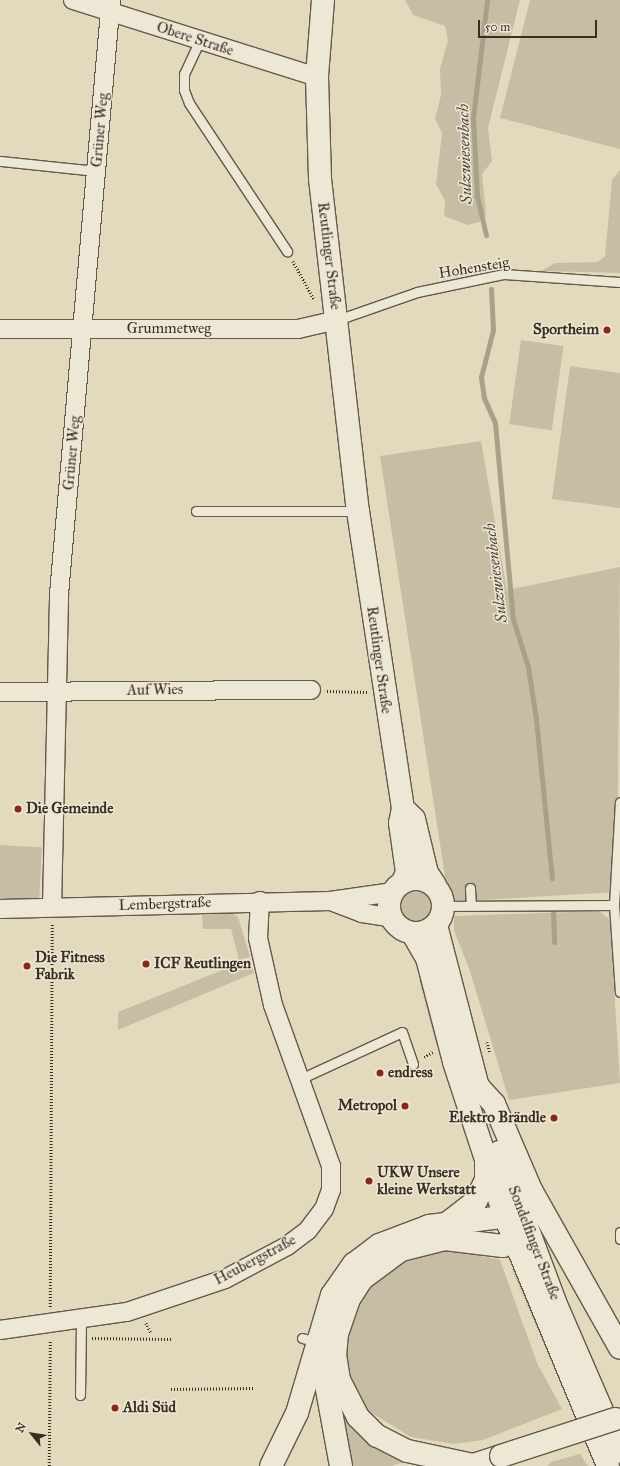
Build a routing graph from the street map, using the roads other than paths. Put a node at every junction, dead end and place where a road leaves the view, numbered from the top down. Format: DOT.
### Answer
graph roads {
  1 [pos="73,0"];
  2 [pos="323,0"];
  3 [pos="111,5"];
  4 [pos="199,42"];
  5 [pos="317,77"];
  6 [pos="0,162"];
  7 [pos="96,171"];
  8 [pos="287,251"];
  9 [pos="620,282"];
  10 [pos="336,310"];
  11 [pos="0,329"];
  12 [pos="84,329"];
  13 [pos="196,511"];
  14 [pos="358,511"];
  15 [pos="311,690"];
  16 [pos="0,692"];
  17 [pos="56,692"];
  18 [pos="620,802"];
  19 [pos="403,808"];
  20 [pos="435,885"];
  21 [pos="398,887"];
  22 [pos="470,888"];
  23 [pos="260,901"];
  24 [pos="330,901"];
  25 [pos="471,905"];
  26 [pos="614,905"];
  27 [pos="52,907"];
  28 [pos="0,909"];
  29 [pos="440,916"];
  30 [pos="392,918"];
  31 [pos="413,934"];
  32 [pos="620,992"];
  33 [pos="413,1064"];
  34 [pos="300,1078"];
  35 [pos="476,1084"];
  36 [pos="484,1153"];
  37 [pos="449,1222"];
  38 [pos="518,1226"];
  39 [pos="620,1232"];
  40 [pos="620,1240"];
  41 [pos="81,1320"];
  42 [pos="1,1329"];
  43 [pos="310,1340"];
  44 [pos="620,1348"];
  45 [pos="80,1395"];
  46 [pos="617,1418"];
  47 [pos="620,1452"];
  48 [pos="271,1466"];
  49 [pos="340,1466"];
  50 [pos="471,1466"];
  51 [pos="608,1466"];
  1 -- 3 [label="street, Obere Straße"];
  2 -- 5 [label="main road, Reutlinger Straße"];
  3 -- 4 [label="street, Obere Straße"];
  3 -- 7 [label="street, Grüner Weg"];
  4 -- 5 [label="street, Obere Straße"];
  4 -- 8 [label="lane"];
  5 -- 10 [label="main road, Reutlinger Straße"];
  6 -- 7 [label="lane"];
  7 -- 12 [label="street, Grüner Weg"];
  9 -- 10 [label="lane, Hohensteig"];
  10 -- 12 [label="street, Grummetweg"];
  10 -- 14 [label="main road, Reutlinger Straße"];
  11 -- 12 [label="street, Grummetweg"];
  12 -- 17 [label="street, Grüner Weg"];
  13 -- 14 [label="lane"];
  14 -- 19 [label="main road, Reutlinger Straße"];
  15 -- 17 [label="street, Auf Wies"];
  16 -- 17 [label="street, Auf Wies"];
  17 -- 27 [label="street, Grüner Weg"];
  18 -- 26 [label="lane"];
  19 -- 20 [label="main road, Reutlinger Straße"];
  19 -- 21 [label="main road, Reutlinger Straße"];
  20 -- 21 [label="main road"];
  20 -- 29 [label="main road"];
  21 -- 24 [label="street, Lembergstraße"];
  21 -- 30 [label="main road"];
  22 -- 25 [label="lane"];
  23 -- 24 [label="street, Lembergstraße"];
  23 -- 27 [label="street, Lembergstraße"];
  23 -- 34 [label="street, Heubergstraße"];
  24 -- 30 [label="street, Lembergstraße"];
  25 -- 26 [label="lane"];
  25 -- 29 [label="lane"];
  26 -- 32 [label="lane"];
  27 -- 28 [label="street, Lembergstraße"];
  29 -- 31 [label="main road"];
  29 -- 35 [label="main road, Sondelfinger Straße"];
  30 -- 31 [label="main road"];
  31 -- 36 [label="main road, Sondelfinger Straße"];
  33 -- 34 [label="lane"];
  34 -- 41 [label="street, Heubergstraße"];
  35 -- 38 [label="main road, Sondelfinger Straße"];
  35 -- 44 [label="main road"];
  36 -- 37 [label="main road"];
  36 -- 38 [label="main road, Sondelfinger Straße"];
  37 -- 38 [label="main road"];
  37 -- 43 [label="main road"];
  38 -- 47 [label="main road, Sondelfinger Straße"];
  38 -- 50 [label="main road"];
  38 -- 51 [label="main road, Sondelfinger Straße"];
  39 -- 40 [label="lane"];
  41 -- 42 [label="street, Heubergstraße"];
  41 -- 45 [label="lane"];
  43 -- 48 [label="main road"];
  43 -- 49 [label="main road"];
  46 -- 50 [label="main road, bridge"];
}
